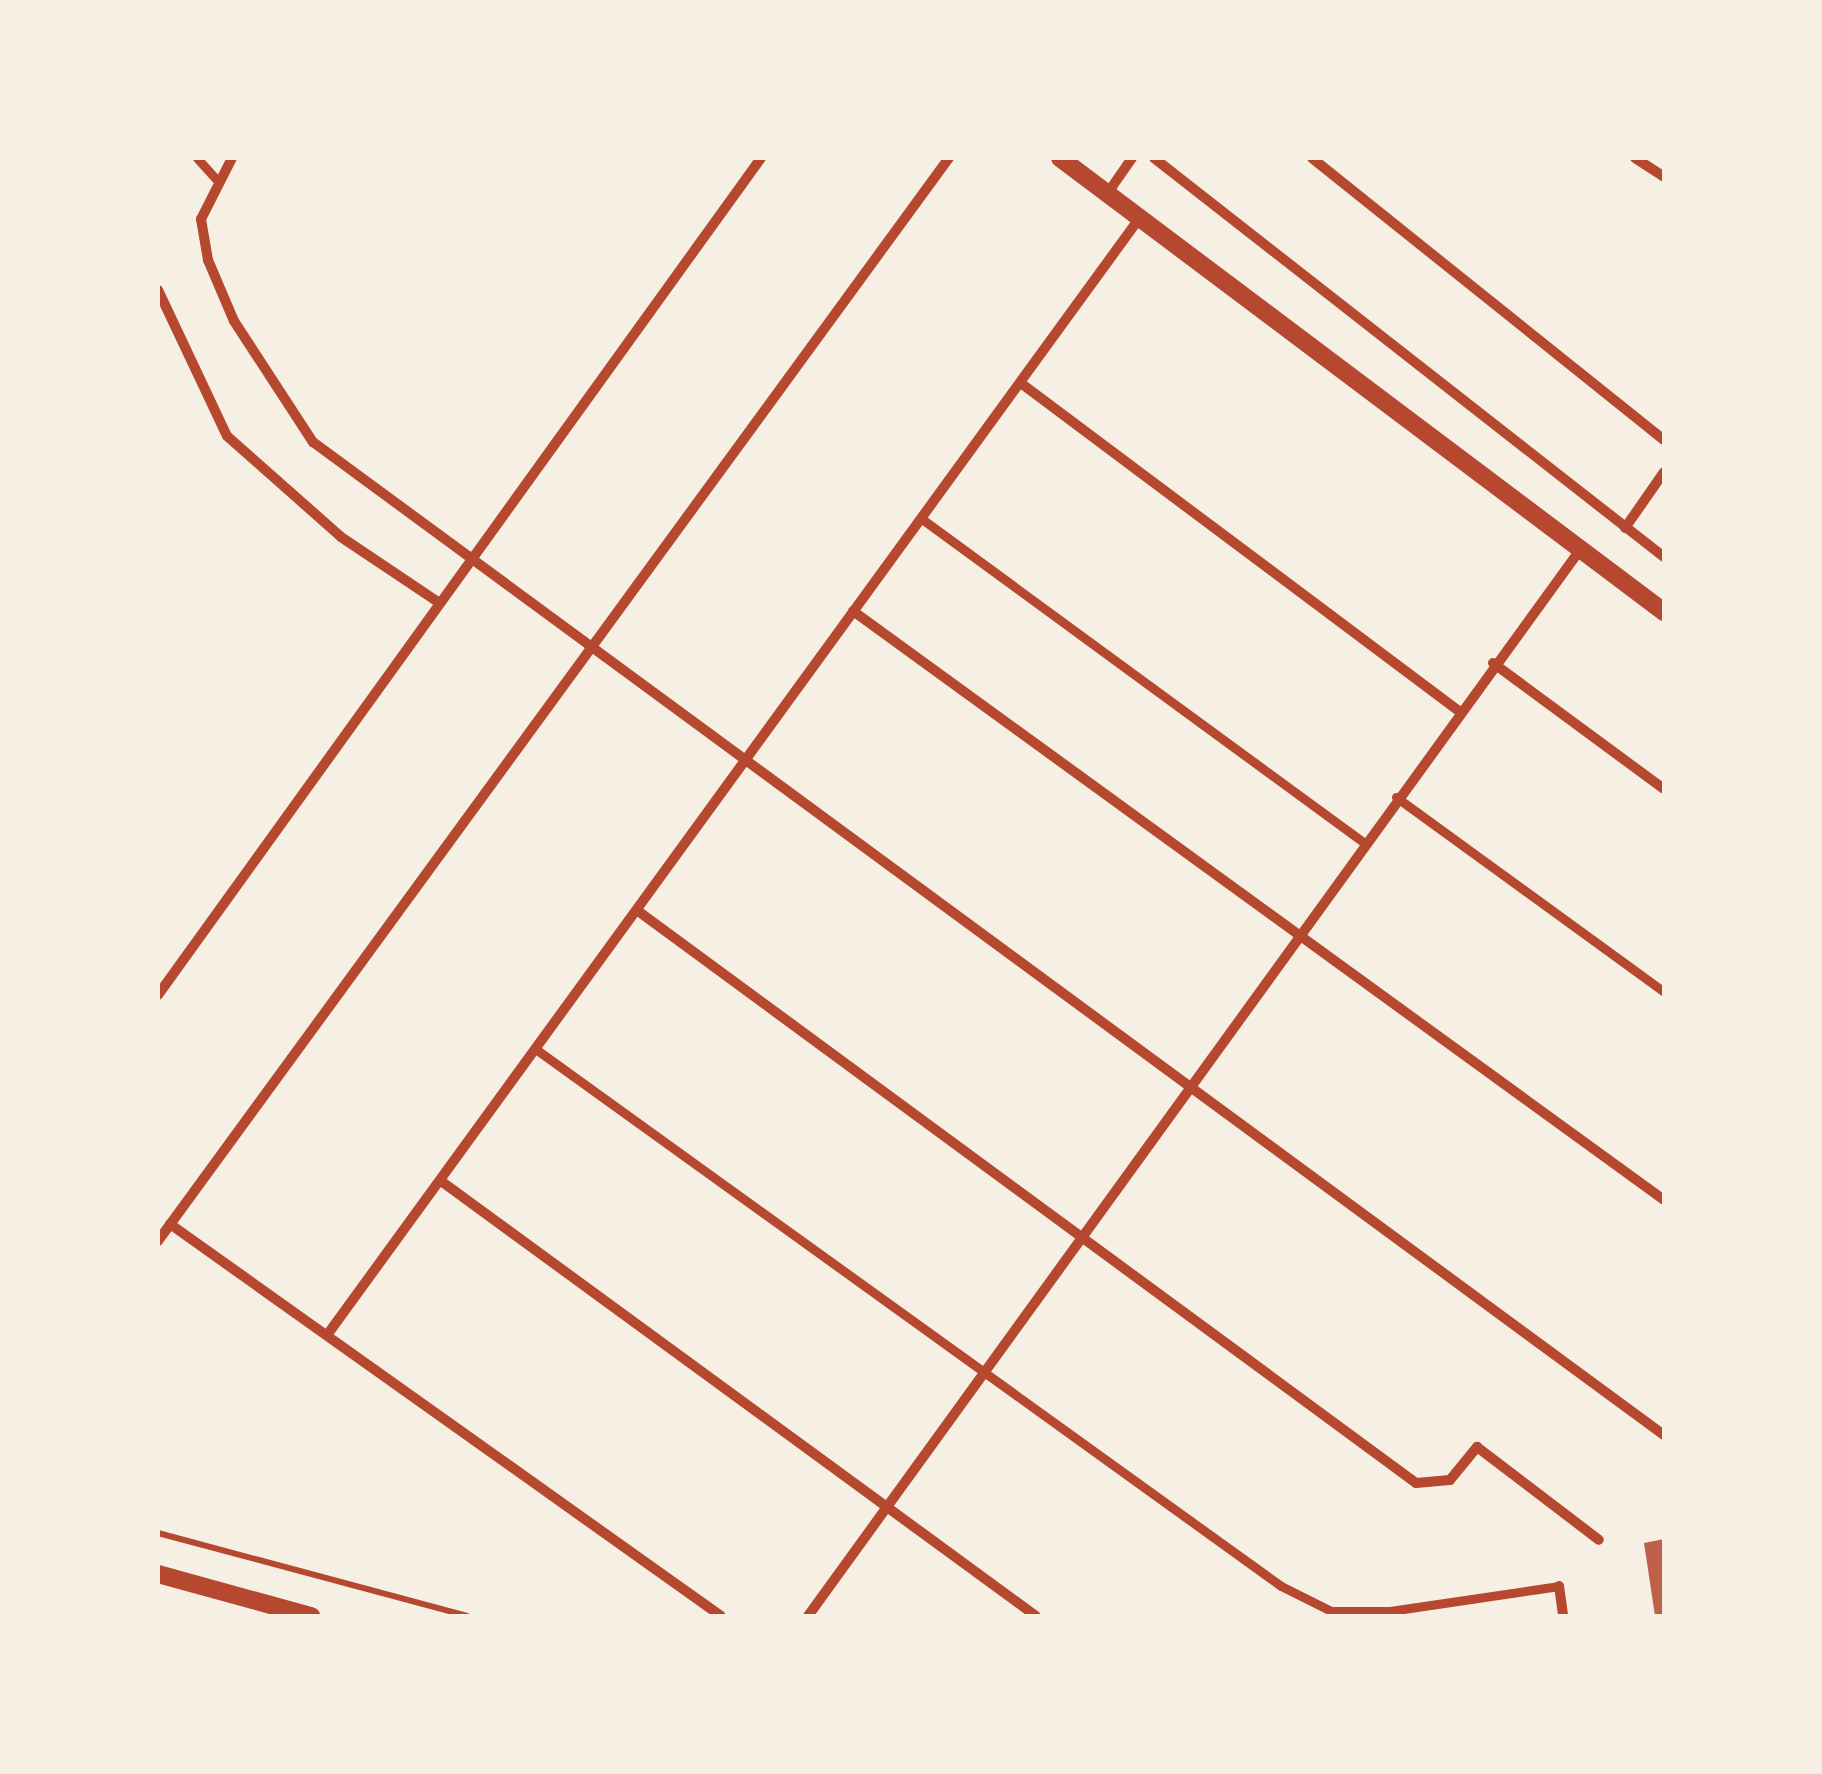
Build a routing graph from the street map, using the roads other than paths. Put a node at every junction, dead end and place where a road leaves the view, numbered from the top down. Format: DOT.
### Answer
graph roads {
  1 [pos="197,158"];
  2 [pos="232,158"];
  3 [pos="761,158"];
  4 [pos="949,158"];
  5 [pos="1060,158"];
  6 [pos="1132,158"];
  7 [pos="1154,158"];
  8 [pos="1312,158"];
  9 [pos="1635,158"];
  10 [pos="1664,177"];
  11 [pos="216,180"];
  12 [pos="1106,194"];
  13 [pos="1138,220"];
  14 [pos="158,290"];
  15 [pos="1022,384"];
  16 [pos="1664,440"];
  17 [pos="1664,472"];
  18 [pos="922,519"];
  19 [pos="1625,528"];
  20 [pos="1580,550"];
  21 [pos="469,558"];
  22 [pos="1664,558"];
  23 [pos="438,602"];
  24 [pos="853,612"];
  25 [pos="1664,612"];
  26 [pos="592,647"];
  27 [pos="1493,663"];
  28 [pos="1459,711"];
  29 [pos="745,764"];
  30 [pos="1664,789"];
  31 [pos="1396,797"];
  32 [pos="1363,842"];
  33 [pos="638,911"];
  34 [pos="1298,931"];
  35 [pos="1664,992"];
  36 [pos="158,994"];
  37 [pos="537,1050"];
  38 [pos="1186,1086"];
  39 [pos="441,1182"];
  40 [pos="1664,1200"];
  41 [pos="170,1224"];
  42 [pos="1076,1240"];
  43 [pos="158,1241"];
  44 [pos="330,1331"];
  45 [pos="981,1373"];
  46 [pos="1664,1435"];
  47 [pos="885,1508"];
  48 [pos="1598,1540"];
  49 [pos="158,1574"];
  50 [pos="1559,1586"];
  51 [pos="311,1616"];
  52 [pos="720,1616"];
  53 [pos="808,1616"];
  54 [pos="1036,1616"];
  55 [pos="1563,1616"];
  1 -- 11 [label="street"];
  2 -- 11 [label="street"];
  3 -- 21 [label="street"];
  4 -- 26 [label="street"];
  5 -- 12 [label="street"];
  6 -- 12 [label="street"];
  7 -- 19 [label="street"];
  8 -- 16 [label="street"];
  9 -- 10 [label="street"];
  11 -- 21 [label="street"];
  12 -- 13 [label="street"];
  13 -- 15 [label="street"];
  13 -- 20 [label="street"];
  14 -- 23 [label="street"];
  15 -- 18 [label="street"];
  15 -- 28 [label="street"];
  17 -- 19 [label="street"];
  18 -- 24 [label="street"];
  18 -- 32 [label="street"];
  19 -- 22 [label="street"];
  20 -- 25 [label="street"];
  20 -- 27 [label="street"];
  21 -- 23 [label="street"];
  21 -- 26 [label="street"];
  23 -- 36 [label="street"];
  24 -- 29 [label="street"];
  24 -- 34 [label="street"];
  26 -- 29 [label="street"];
  26 -- 41 [label="street"];
  27 -- 28 [label="street"];
  27 -- 30 [label="street"];
  28 -- 31 [label="street"];
  29 -- 33 [label="street"];
  29 -- 38 [label="street"];
  31 -- 32 [label="street"];
  31 -- 35 [label="street"];
  32 -- 34 [label="street"];
  33 -- 37 [label="street"];
  33 -- 42 [label="street"];
  34 -- 38 [label="street"];
  34 -- 40 [label="street"];
  37 -- 39 [label="street"];
  37 -- 45 [label="street"];
  38 -- 42 [label="street"];
  38 -- 46 [label="street"];
  39 -- 44 [label="street"];
  39 -- 47 [label="street"];
  41 -- 43 [label="street"];
  41 -- 44 [label="street"];
  42 -- 45 [label="street"];
  42 -- 48 [label="street"];
  44 -- 52 [label="street"];
  45 -- 47 [label="street"];
  45 -- 50 [label="street"];
  47 -- 53 [label="street"];
  47 -- 54 [label="street"];
  49 -- 51 [label="street"];
  50 -- 55 [label="street"];
}
